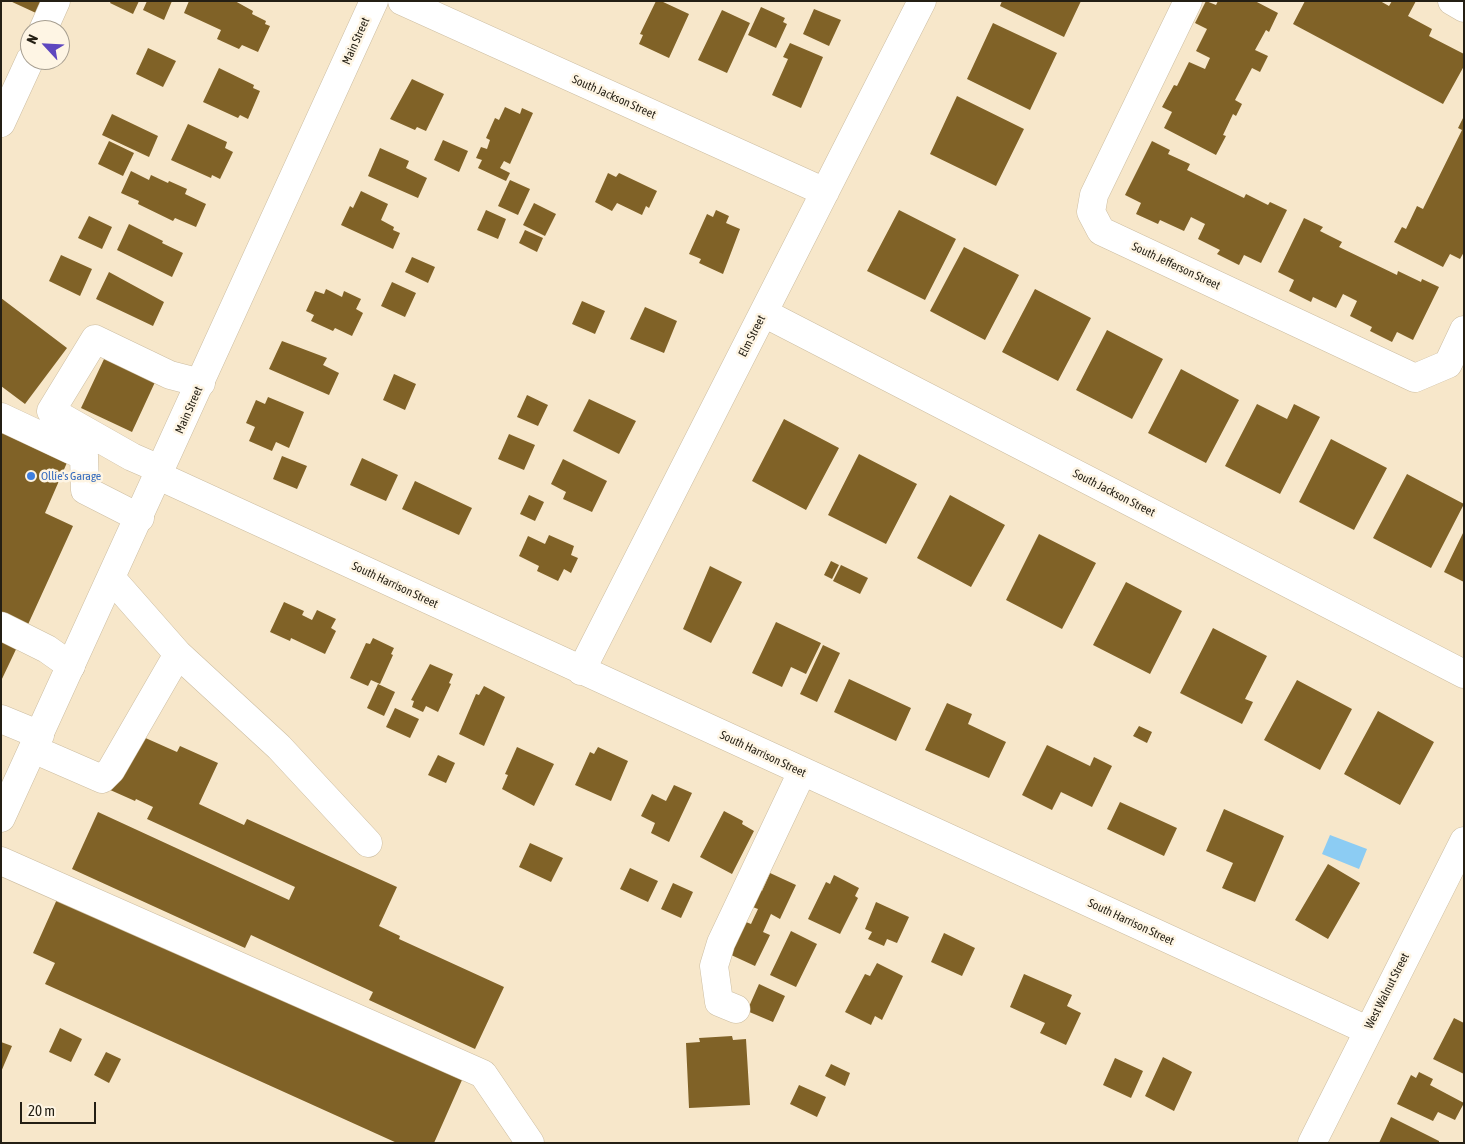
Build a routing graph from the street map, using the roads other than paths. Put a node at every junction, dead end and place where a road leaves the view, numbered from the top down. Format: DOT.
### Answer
graph roads {
  1 [pos="56,1"];
  2 [pos="374,1"];
  3 [pos="402,1"];
  4 [pos="922,1"];
  5 [pos="1188,1"];
  6 [pos="1452,1"];
  7 [pos="1464,8"];
  8 [pos="48,20"];
  9 [pos="25,70"];
  10 [pos="1,123"];
  11 [pos="825,192"];
  12 [pos="764,313"];
  13 [pos="1464,330"];
  14 [pos="201,383"];
  15 [pos="1,417"];
  16 [pos="160,473"];
  17 [pos="140,518"];
  18 [pos="112,579"];
  19 [pos="1,626"];
  20 [pos="178,654"];
  21 [pos="72,666"];
  22 [pos="581,671"];
  23 [pos="1464,674"];
  24 [pos="1,719"];
  25 [pos="36,742"];
  26 [pos="802,772"];
  27 [pos="1,818"];
  28 [pos="1464,841"];
  29 [pos="368,843"];
  30 [pos="1,861"];
  31 [pos="736,1009"];
  32 [pos="1367,1030"];
  33 [pos="530,1143"];
  34 [pos="1312,1143"];
  1 -- 8 [label="street"];
  2 -- 14 [label="street, Main Street"];
  3 -- 11 [label="street, South Jackson Street"];
  4 -- 11 [label="street, Elm Street"];
  5 -- 13 [label="street, South Jefferson Street"];
  6 -- 7 [label="street"];
  9 -- 10 [label="street"];
  11 -- 12 [label="street, Elm Street"];
  12 -- 22 [label="street, Elm Street"];
  12 -- 23 [label="street, South Jackson Street"];
  14 -- 16 [label="street, Main Street"];
  14 -- 16 [label="street, South Harrison Street"];
  15 -- 17 [label="street"];
  16 -- 17 [label="street, Main Street"];
  16 -- 22 [label="street, South Harrison Street"];
  17 -- 18 [label="street, Main Street"];
  18 -- 20 [label="street"];
  18 -- 21 [label="street, Main Street"];
  19 -- 21 [label="street"];
  20 -- 25 [label="street"];
  20 -- 29 [label="street"];
  21 -- 25 [label="street, Main Street"];
  22 -- 26 [label="street, South Harrison Street"];
  24 -- 25 [label="street"];
  25 -- 27 [label="street, Main Street"];
  26 -- 31 [label="street"];
  26 -- 32 [label="street, South Harrison Street"];
  28 -- 32 [label="street, West Walnut Street"];
  30 -- 33 [label="street"];
  32 -- 34 [label="street, West Walnut Street"];
}
